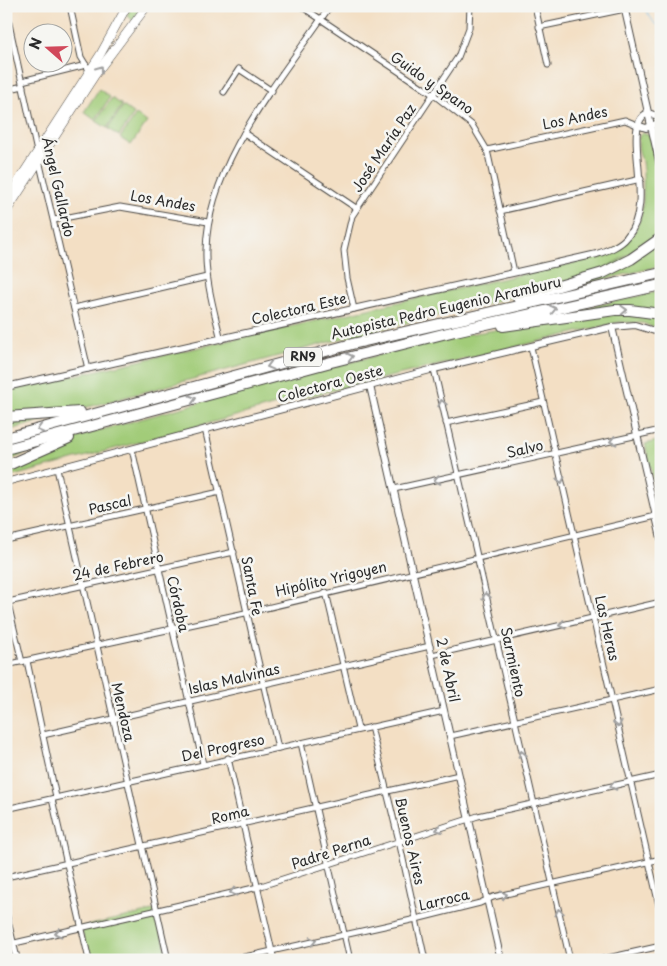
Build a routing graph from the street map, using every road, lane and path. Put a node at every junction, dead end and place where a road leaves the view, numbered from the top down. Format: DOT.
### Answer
graph roads {
  1 [pos="70,6"];
  2 [pos="127,6"];
  3 [pos="148,6"];
  4 [pos="301,6"];
  5 [pos="330,6"];
  6 [pos="470,6"];
  7 [pos="535,6"];
  8 [pos="625,8"];
  9 [pos="6,10"];
  10 [pos="122,14"];
  11 [pos="321,20"];
  12 [pos="136,24"];
  13 [pos="539,27"];
  14 [pos="548,65"];
  15 [pos="87,68"];
  16 [pos="23,83"];
  17 [pos="6,90"];
  18 [pos="272,91"];
  19 [pos="224,92"];
  20 [pos="434,95"];
  21 [pos="648,113"];
  22 [pos="661,117"];
  23 [pos="661,122"];
  24 [pos="637,125"];
  25 [pos="650,126"];
  26 [pos="244,133"];
  27 [pos="487,150"];
  28 [pos="38,153"];
  29 [pos="40,162"];
  30 [pos="661,170"];
  31 [pos="641,179"];
  32 [pos="6,200"];
  33 [pos="356,208"];
  34 [pos="500,211"];
  35 [pos="6,212"];
  36 [pos="54,220"];
  37 [pos="208,222"];
  38 [pos="661,238"];
  39 [pos="514,272"];
  40 [pos="661,272"];
  41 [pos="207,277"];
  42 [pos="661,284"];
  43 [pos="74,308"];
  44 [pos="354,309"];
  45 [pos="661,314"];
  46 [pos="470,315"];
  47 [pos="612,327"];
  48 [pos="455,331"];
  49 [pos="661,333"];
  50 [pos="221,340"];
  51 [pos="531,347"];
  52 [pos="88,369"];
  53 [pos="434,369"];
  54 [pos="370,386"];
  55 [pos="6,387"];
  56 [pos="137,401"];
  57 [pos="543,402"];
  58 [pos="146,412"];
  59 [pos="6,418"];
  60 [pos="446,423"];
  61 [pos="205,429"];
  62 [pos="661,430"];
  63 [pos="638,436"];
  64 [pos="6,438"];
  65 [pos="6,449"];
  66 [pos="132,449"];
  67 [pos="555,454"];
  68 [pos="6,466"];
  69 [pos="56,469"];
  70 [pos="458,475"];
  71 [pos="6,482"];
  72 [pos="394,490"];
  73 [pos="220,492"];
  74 [pos="145,508"];
  75 [pos="658,516"];
  76 [pos="71,525"];
  77 [pos="574,536"];
  78 [pos="661,538"];
  79 [pos="6,540"];
  80 [pos="234,552"];
  81 [pos="477,558"];
  82 [pos="158,570"];
  83 [pos="413,573"];
  84 [pos="84,584"];
  85 [pos="326,592"];
  86 [pos="6,595"];
  87 [pos="8,602"];
  88 [pos="661,602"];
  89 [pos="245,613"];
  90 [pos="593,618"];
  91 [pos="172,628"];
  92 [pos="497,640"];
  93 [pos="97,644"];
  94 [pos="430,646"];
  95 [pos="432,655"];
  96 [pos="24,661"];
  97 [pos="6,665"];
  98 [pos="344,666"];
  99 [pos="264,684"];
  100 [pos="661,688"];
  101 [pos="612,700"];
  102 [pos="189,701"];
  103 [pos="444,711"];
  104 [pos="113,718"];
  105 [pos="514,721"];
  106 [pos="371,727"];
  107 [pos="358,729"];
  108 [pos="43,735"];
  109 [pos="450,736"];
  110 [pos="301,742"];
  111 [pos="278,748"];
  112 [pos="228,758"];
  113 [pos="203,764"];
  114 [pos="459,775"];
  115 [pos="661,775"];
  116 [pos="127,781"];
  117 [pos="631,782"];
  118 [pos="387,790"];
  119 [pos="54,798"];
  120 [pos="534,803"];
  121 [pos="315,806"];
  122 [pos="6,809"];
  123 [pos="468,820"];
  124 [pos="243,823"];
  125 [pos="399,841"];
  126 [pos="142,846"];
  127 [pos="661,859"];
  128 [pos="649,861"];
  129 [pos="66,864"];
  130 [pos="328,865"];
  131 [pos="6,878"];
  132 [pos="553,883"];
  133 [pos="258,887"];
  134 [pos="487,900"];
  135 [pos="157,910"];
  136 [pos="661,914"];
  137 [pos="6,915"];
  138 [pos="416,919"];
  139 [pos="81,927"];
  140 [pos="344,935"];
  141 [pos="10,944"];
  142 [pos="661,946"];
  143 [pos="272,950"];
  144 [pos="16,960"];
  145 [pos="89,960"];
  146 [pos="168,960"];
  147 [pos="231,960"];
  148 [pos="274,960"];
  149 [pos="350,960"];
  150 [pos="424,960"];
  151 [pos="501,960"];
  152 [pos="570,960"];
  153 [pos="599,960"];
  1 -- 15 [label="street"];
  2 -- 10 [label="main road"];
  3 -- 12 [label="main road"];
  4 -- 11 [label="street, Guido y Spano"];
  5 -- 11 [label="street"];
  6 -- 20 [label="street, José María Paz"];
  7 -- 13 [label="street"];
  8 -- 13 [label="street"];
  8 -- 21 [label="street"];
  9 -- 16 [label="street, Ángel Gallardo"];
  10 -- 12 [label="main road"];
  10 -- 15 [label="main road"];
  11 -- 18 [label="street"];
  11 -- 20 [label="street, Guido y Spano"];
  29 -- 12 [label="main road, one-way"];
  13 -- 14 [label="street"];
  15 -- 16 [label="street"];
  15 -- 28 [label="main road"];
  16 -- 17 [label="street"];
  16 -- 28 [label="street, Ángel Gallardo"];
  18 -- 19 [label="street"];
  18 -- 26 [label="street"];
  20 -- 27 [label="street, Guido y Spano"];
  20 -- 33 [label="street, José María Paz"];
  21 -- 22 [label="street"];
  21 -- 24 [label="street"];
  21 -- 25 [label="street"];
  23 -- 25 [label="street"];
  24 -- 25 [label="street"];
  24 -- 27 [label="street, Los Andes"];
  24 -- 31 [label="street, Colectora Este"];
  25 -- 30 [label="street"];
  26 -- 33 [label="street"];
  26 -- 37 [label="street"];
  27 -- 34 [label="street, Guido y Spano"];
  28 -- 29 [label="street, Ángel Gallardo"];
  28 -- 32 [label="main road"];
  29 -- 35 [label="main road"];
  29 -- 36 [label="street, Ángel Gallardo"];
  31 -- 34 [label="street"];
  31 -- 39 [label="street, Colectora Este"];
  33 -- 44 [label="street, José María Paz"];
  34 -- 39 [label="street, Guido y Spano"];
  36 -- 37 [label="street, Los Andes"];
  36 -- 43 [label="street, Ángel Gallardo"];
  37 -- 41 [label="street"];
  38 -- 46 [label="highway"];
  39 -- 44 [label="street, Colectora Este"];
  40 -- 46 [label="highway, Autopista Pedro Eugenio Aramburu / RN9"];
  41 -- 43 [label="street"];
  41 -- 50 [label="street"];
  48 -- 42 [label="highway, Autopista Pedro Eugenio Aramburu / RN9, one-way"];
  43 -- 52 [label="street, Ángel Gallardo"];
  44 -- 50 [label="street, Colectora Este"];
  48 -- 45 [label="highway, one-way"];
  46 -- 56 [label="highway, Autopista Pedro Eugenio Aramburu / RN9, one-way"];
  47 -- 49 [label="street, Colectora Oeste"];
  47 -- 51 [label="street, Colectora Oeste"];
  47 -- 63 [label="street"];
  58 -- 48 [label="highway, Autopista Pedro Eugenio Aramburu / RN9, one-way"];
  50 -- 52 [label="street, Colectora Este"];
  51 -- 53 [label="street, Colectora Oeste"];
  51 -- 57 [label="street, Las Heras"];
  52 -- 55 [label="street, Colectora Este"];
  53 -- 54 [label="street, Colectora Oeste"];
  60 -- 53 [label="street, Sarmiento, one-way"];
  54 -- 61 [label="street, Colectora Oeste"];
  54 -- 72 [label="street, 2 de Abril"];
  56 -- 59 [label="highway"];
  56 -- 64 [label="highway, Autopista Pedro Eugenio Aramburu / RN9, one-way"];
  57 -- 60 [label="street"];
  57 -- 67 [label="street, Las Heras"];
  58 -- 65 [label="highway, Autopista Pedro Eugenio Aramburu / RN9"];
  58 -- 68 [label="highway"];
  60 -- 70 [label="street, Sarmiento"];
  61 -- 66 [label="street, Colectora Oeste"];
  61 -- 73 [label="street, Santa Fe"];
  62 -- 63 [label="street, Salvo"];
  63 -- 67 [label="street, Salvo, one-way"];
  63 -- 75 [label="street"];
  66 -- 69 [label="street, Colectora Oeste"];
  66 -- 74 [label="street, Córdoba"];
  67 -- 70 [label="street, Salvo"];
  67 -- 77 [label="street, Las Heras, one-way"];
  69 -- 71 [label="street, Colectora Oeste"];
  69 -- 76 [label="street, Mendoza"];
  70 -- 72 [label="street, Salvo, one-way"];
  70 -- 81 [label="street, Sarmiento"];
  72 -- 83 [label="street, 2 de Abril"];
  73 -- 74 [label="street, Pascal"];
  73 -- 80 [label="street, Santa Fe"];
  74 -- 76 [label="street, Pascal"];
  74 -- 82 [label="street, Córdoba"];
  75 -- 77 [label="street, Hipólito Yrigoyen"];
  75 -- 78 [label="street"];
  76 -- 79 [label="street, Pascal"];
  76 -- 84 [label="street, Mendoza"];
  77 -- 81 [label="street, Hipólito Yrigoyen"];
  77 -- 90 [label="street, Las Heras"];
  80 -- 82 [label="street, 24 de Febrero"];
  80 -- 89 [label="street, Santa Fe"];
  81 -- 83 [label="street, Hipólito Yrigoyen"];
  92 -- 81 [label="street, Sarmiento, one-way"];
  82 -- 84 [label="street, 24 de Febrero"];
  82 -- 91 [label="street, Córdoba"];
  83 -- 85 [label="street, Hipólito Yrigoyen"];
  83 -- 94 [label="street, 2 de Abril"];
  84 -- 87 [label="street, 24 de Febrero"];
  84 -- 93 [label="street, Mendoza"];
  85 -- 89 [label="street, Hipólito Yrigoyen"];
  85 -- 98 [label="street"];
  86 -- 87 [label="street"];
  87 -- 96 [label="street"];
  88 -- 90 [label="street"];
  89 -- 91 [label="street, Hipólito Yrigoyen"];
  89 -- 99 [label="street, Santa Fe"];
  90 -- 92 [label="street, one-way"];
  90 -- 101 [label="street, Las Heras"];
  91 -- 93 [label="street, Hipólito Yrigoyen"];
  91 -- 102 [label="street, Córdoba"];
  92 -- 95 [label="street"];
  92 -- 105 [label="street, Sarmiento"];
  93 -- 96 [label="street, Hipólito Yrigoyen"];
  93 -- 104 [label="street, Mendoza"];
  94 -- 95 [label="street, 2 de Abril"];
  94 -- 98 [label="street, Islas Malvinas"];
  95 -- 103 [label="street, 2 de Abril"];
  96 -- 97 [label="street, Hipólito Yrigoyen"];
  96 -- 108 [label="street"];
  98 -- 99 [label="street, Islas Malvinas"];
  98 -- 107 [label="street"];
  99 -- 102 [label="street, Islas Malvinas"];
  99 -- 111 [label="street, Santa Fe"];
  100 -- 101 [label="street"];
  101 -- 105 [label="street"];
  101 -- 117 [label="street, Las Heras, one-way"];
  102 -- 104 [label="street, Islas Malvinas"];
  102 -- 113 [label="street, Córdoba"];
  103 -- 106 [label="street, Del Progreso"];
  103 -- 109 [label="street, 2 de Abril"];
  104 -- 108 [label="street, Islas Malvinas"];
  104 -- 116 [label="street, Mendoza"];
  105 -- 109 [label="street"];
  120 -- 105 [label="street, Sarmiento, one-way"];
  106 -- 107 [label="street, Del Progreso"];
  106 -- 118 [label="street, Buenos Aires"];
  107 -- 110 [label="street, Del Progreso"];
  108 -- 119 [label="street"];
  109 -- 114 [label="street, 2 de Abril"];
  110 -- 111 [label="street, Del Progreso"];
  110 -- 121 [label="street"];
  111 -- 112 [label="street, Del Progreso"];
  112 -- 113 [label="street, Del Progreso"];
  112 -- 124 [label="street"];
  113 -- 116 [label="street, Del Progreso"];
  114 -- 118 [label="street, Roma"];
  114 -- 123 [label="street, 2 de Abril"];
  115 -- 117 [label="street, Padre Perna"];
  116 -- 119 [label="street, Del Progreso"];
  116 -- 126 [label="street, Mendoza"];
  117 -- 120 [label="street, Padre Perna, one-way"];
  117 -- 128 [label="street, Las Heras"];
  118 -- 121 [label="street, Roma"];
  118 -- 125 [label="street, Buenos Aires"];
  119 -- 122 [label="street, Del Progreso"];
  119 -- 129 [label="street"];
  120 -- 123 [label="street, Padre Perna"];
  120 -- 132 [label="street, Sarmiento"];
  121 -- 124 [label="street, Roma"];
  121 -- 130 [label="street"];
  123 -- 125 [label="street, Padre Perna, one-way"];
  123 -- 134 [label="street, 2 de Abril"];
  124 -- 126 [label="street, Roma"];
  124 -- 133 [label="street"];
  125 -- 130 [label="street, Padre Perna"];
  125 -- 138 [label="street, Buenos Aires"];
  126 -- 129 [label="street, Roma"];
  126 -- 135 [label="street, Mendoza"];
  127 -- 128 [label="street, Larroca"];
  128 -- 132 [label="street, Larroca"];
  128 -- 136 [label="street, Las Heras"];
  129 -- 131 [label="street, Roma"];
  129 -- 139 [label="street"];
  130 -- 133 [label="street, Padre Perna"];
  130 -- 140 [label="street"];
  134 -- 132 [label="street, Larroca, one-way"];
  152 -- 132 [label="street, Sarmiento, one-way"];
  133 -- 135 [label="street, Padre Perna, one-way"];
  133 -- 143 [label="street"];
  134 -- 138 [label="street, Larroca"];
  134 -- 151 [label="street, 2 de Abril"];
  135 -- 139 [label="street, Padre Perna"];
  135 -- 146 [label="street, Mendoza"];
  137 -- 141 [label="street"];
  138 -- 140 [label="street, Larroca"];
  138 -- 150 [label="street, Buenos Aires"];
  139 -- 141 [label="street, Padre Perna, one-way"];
  139 -- 145 [label="street"];
  143 -- 140 [label="street, Larroca, one-way"];
  140 -- 149 [label="street"];
  141 -- 144 [label="street"];
  142 -- 153 [label="street"];
  143 -- 147 [label="street, Larroca"];
  143 -- 148 [label="street"];
}
